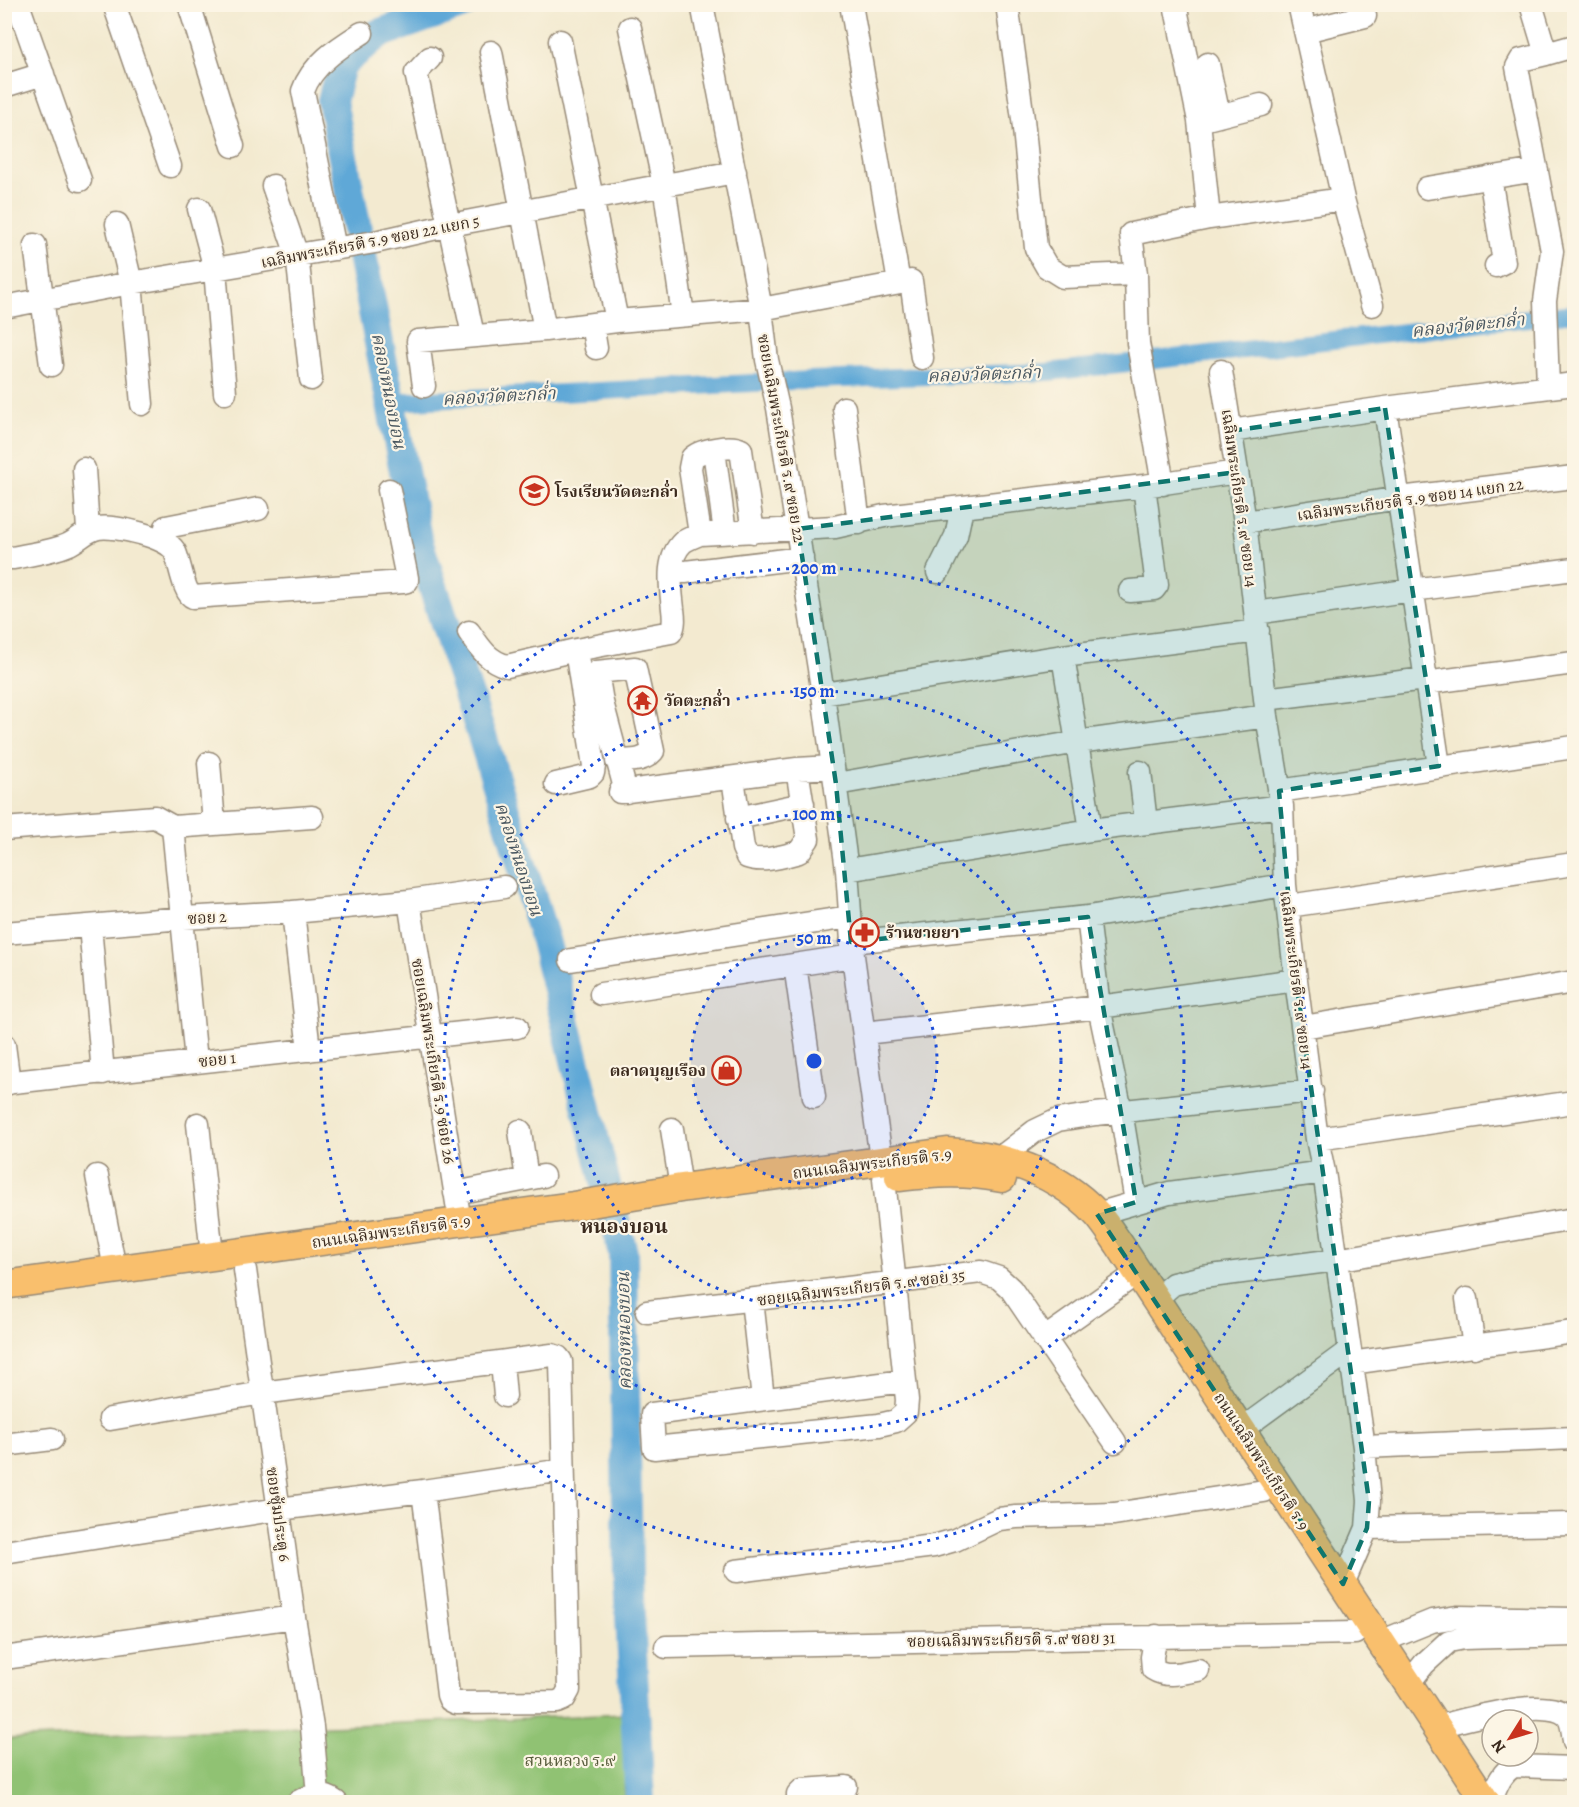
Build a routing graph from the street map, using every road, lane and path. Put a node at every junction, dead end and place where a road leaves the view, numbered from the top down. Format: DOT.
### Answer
graph roads {
  1 [pos="18,4"];
  2 [pos="114,4"];
  3 [pos="189,4"];
  4 [pos="702,4"];
  5 [pos="851,4"];
  6 [pos="1007,4"];
  7 [pos="1174,4"];
  8 [pos="1299,4"];
  9 [pos="1531,4"];
  10 [pos="1365,16"];
  11 [pos="630,28"];
  12 [pos="1305,32"];
  13 [pos="362,33"];
  14 [pos="560,41"];
  15 [pos="1575,46"];
  16 [pos="491,52"];
  17 [pos="1546,54"];
  18 [pos="430,58"];
  19 [pos="1208,64"];
  20 [pos="43,74"];
  21 [pos="4,86"];
  22 [pos="1261,105"];
  23 [pos="1209,118"];
  24 [pos="233,146"];
  25 [pos="170,166"];
  26 [pos="1536,170"];
  27 [pos="735,172"];
  28 [pos="1490,177"];
  29 [pos="80,180"];
  30 [pos="664,185"];
  31 [pos="273,186"];
  32 [pos="1427,188"];
  33 [pos="593,199"];
  34 [pos="1343,199"];
  35 [pos="199,209"];
  36 [pos="523,213"];
  37 [pos="1209,218"];
  38 [pos="117,224"];
  39 [pos="450,225"];
  40 [pos="35,245"];
  41 [pos="339,248"];
  42 [pos="297,255"];
  43 [pos="1496,266"];
  44 [pos="215,269"];
  45 [pos="1136,274"];
  46 [pos="131,283"];
  47 [pos="899,283"];
  48 [pos="44,299"];
  49 [pos="1372,305"];
  50 [pos="4,307"];
  51 [pos="761,309"];
  52 [pos="683,315"];
  53 [pos="617,321"];
  54 [pos="592,324"];
  55 [pos="545,330"];
  56 [pos="473,335"];
  57 [pos="596,348"];
  58 [pos="922,358"];
  59 [pos="51,364"];
  60 [pos="1221,371"];
  61 [pos="311,379"];
  62 [pos="1575,384"];
  63 [pos="424,386"];
  64 [pos="1548,387"];
  65 [pos="225,393"];
  66 [pos="142,404"];
  67 [pos="844,408"];
  68 [pos="1385,408"];
  69 [pos="1230,432"];
  70 [pos="714,450"];
  71 [pos="84,469"];
  72 [pos="1238,472"];
  73 [pos="1575,477"];
  74 [pos="1154,485"];
  75 [pos="389,490"];
  76 [pos="1400,498"];
  77 [pos="962,508"];
  78 [pos="258,509"];
  79 [pos="1245,522"];
  80 [pos="859,523"];
  81 [pos="798,529"];
  82 [pos="88,530"];
  83 [pos="753,532"];
  84 [pos="725,533"];
  85 [pos="700,534"];
  86 [pos="164,541"];
  87 [pos="4,558"];
  88 [pos="802,558"];
  89 [pos="1575,569"];
  90 [pos="686,572"];
  91 [pos="938,572"];
  92 [pos="1412,590"];
  93 [pos="1130,591"];
  94 [pos="1257,622"];
  95 [pos="469,632"];
  96 [pos="628,640"];
  97 [pos="584,648"];
  98 [pos="1064,656"];
  99 [pos="1575,663"];
  100 [pos="635,668"];
  101 [pos="597,672"];
  102 [pos="1425,681"];
  103 [pos="823,694"];
  104 [pos="1266,707"];
  105 [pos="1078,742"];
  106 [pos="1575,747"];
  107 [pos="617,761"];
  108 [pos="209,763"];
  109 [pos="1438,766"];
  110 [pos="797,769"];
  111 [pos="1140,772"];
  112 [pos="834,775"];
  113 [pos="733,778"];
  114 [pos="556,784"];
  115 [pos="1280,799"];
  116 [pos="803,804"];
  117 [pos="312,817"];
  118 [pos="738,818"];
  119 [pos="1146,823"];
  120 [pos="214,824"];
  121 [pos="173,827"];
  122 [pos="4,829"];
  123 [pos="1091,830"];
  124 [pos="1575,864"];
  125 [pos="847,870"];
  126 [pos="504,887"];
  127 [pos="1286,895"];
  128 [pos="409,901"];
  129 [pos="293,912"];
  130 [pos="849,917"];
  131 [pos="1088,917"];
  132 [pos="183,918"];
  133 [pos="90,926"];
  134 [pos="4,933"];
  135 [pos="852,949"];
  136 [pos="571,960"];
  137 [pos="795,965"];
  138 [pos="1296,980"];
  139 [pos="1575,982"];
  140 [pos="601,994"];
  141 [pos="1100,1007"];
  142 [pos="517,1027"];
  143 [pos="1303,1027"];
  144 [pos="864,1033"];
  145 [pos="430,1036"];
  146 [pos="4,1045"];
  147 [pos="309,1050"];
  148 [pos="196,1061"];
  149 [pos="103,1073"];
  150 [pos="7,1083"];
  151 [pos="1312,1091"];
  152 [pos="814,1097"];
  153 [pos="1575,1102"];
  154 [pos="1121,1111"];
  155 [pos="198,1124"];
  156 [pos="672,1129"];
  157 [pos="520,1131"];
  158 [pos="1317,1139"];
  159 [pos="1000,1158"];
  160 [pos="882,1169"];
  161 [pos="1324,1172"];
  162 [pos="97,1176"];
  163 [pos="681,1188"];
  164 [pos="455,1193"];
  165 [pos="1136,1202"];
  166 [pos="626,1207"];
  167 [pos="583,1213"];
  168 [pos="1097,1214"];
  169 [pos="1575,1219"];
  170 [pos="460,1222"];
  171 [pos="213,1255"];
  172 [pos="1336,1260"];
  173 [pos="115,1269"];
  174 [pos="245,1270"];
  175 [pos="1126,1281"];
  176 [pos="895,1283"];
  177 [pos="4,1285"];
  178 [pos="1156,1299"];
  179 [pos="1467,1299"];
  180 [pos="752,1300"];
  181 [pos="4,1302"];
  182 [pos="647,1312"];
  183 [pos="1575,1332"];
  184 [pos="1044,1339"];
  185 [pos="1474,1347"];
  186 [pos="1351,1357"];
  187 [pos="502,1362"];
  188 [pos="904,1381"];
  189 [pos="262,1393"];
  190 [pos="505,1396"];
  191 [pos="763,1399"];
  192 [pos="110,1419"];
  193 [pos="1242,1429"];
  194 [pos="52,1438"];
  195 [pos="1575,1438"];
  196 [pos="1115,1442"];
  197 [pos="4,1445"];
  198 [pos="1364,1447"];
  199 [pos="563,1470"];
  200 [pos="423,1491"];
  201 [pos="1264,1491"];
  202 [pos="279,1509"];
  203 [pos="1575,1524"];
  204 [pos="1367,1528"];
  205 [pos="4,1552"];
  206 [pos="736,1571"];
  207 [pos="1343,1584"];
  208 [pos="294,1617"];
  209 [pos="1575,1619"];
  210 [pos="1446,1630"];
  211 [pos="1575,1635"];
  212 [pos="1156,1636"];
  213 [pos="1368,1637"];
  214 [pos="666,1647"];
  215 [pos="4,1658"];
  216 [pos="1198,1670"];
  217 [pos="1408,1684"];
  218 [pos="1540,1708"];
  219 [pos="1480,1719"];
  220 [pos="1437,1727"];
  221 [pos="1575,1742"];
  222 [pos="1540,1764"];
  223 [pos="1508,1768"];
  224 [pos="1575,1768"];
  225 [pos="846,1786"];
  226 [pos="317,1800"];
  227 [pos="798,1803"];
  228 [pos="1464,1803"];
  229 [pos="1488,1803"];
  1 -- 20 [label="street"];
  2 -- 25 [label="street"];
  3 -- 24 [label="street"];
  4 -- 27 [label="street, ซอยเฉลิมพระเกียรติ ร.๙ ซอย 22"];
  5 -- 47 [label="street"];
  6 -- 45 [label="street"];
  7 -- 23 [label="street"];
  8 -- 12 [label="street"];
  9 -- 17 [label="street"];
  10 -- 12 [label="street"];
  11 -- 30 [label="street"];
  12 -- 34 [label="street"];
  13 -- 41 [label="street"];
  14 -- 33 [label="street"];
  15 -- 17 [label="street"];
  16 -- 36 [label="street"];
  17 -- 26 [label="street"];
  18 -- 39 [label="street"];
  19 -- 23 [label="street"];
  20 -- 21 [label="street"];
  20 -- 29 [label="street"];
  22 -- 23 [label="street"];
  23 -- 37 [label="street"];
  26 -- 28 [label="street"];
  26 -- 64 [label="street"];
  27 -- 30 [label="street, เฉลิมพระเกียรติ ร.9 ซอย 22 แยก 5"];
  27 -- 51 [label="street, ซอยเฉลิมพระเกียรติ ร.๙ ซอย 22"];
  28 -- 32 [label="street"];
  28 -- 43 [label="street"];
  30 -- 33 [label="street, เฉลิมพระเกียรติ ร.9 ซอย 22 แยก 5"];
  30 -- 52 [label="street"];
  31 -- 42 [label="street"];
  33 -- 36 [label="street, เฉลิมพระเกียรติ ร.9 ซอย 22 แยก 5"];
  33 -- 53 [label="street"];
  34 -- 37 [label="street"];
  34 -- 49 [label="street"];
  35 -- 44 [label="street"];
  36 -- 39 [label="street, เฉลิมพระเกียรติ ร.9 ซอย 22 แยก 5"];
  36 -- 55 [label="street"];
  37 -- 45 [label="street"];
  38 -- 46 [label="street"];
  39 -- 41 [label="street, เฉลิมพระเกียรติ ร.9 ซอย 22 แยก 5"];
  39 -- 56 [label="street"];
  40 -- 48 [label="street"];
  41 -- 42 [label="street, เฉลิมพระเกียรติ ร.9 ซอย 22 แยก 5"];
  42 -- 44 [label="street, เฉลิมพระเกียรติ ร.9 ซอย 22 แยก 5"];
  42 -- 61 [label="street"];
  44 -- 46 [label="street, เฉลิมพระเกียรติ ร.9 ซอย 22 แยก 5"];
  44 -- 65 [label="street"];
  45 -- 74 [label="street"];
  46 -- 48 [label="street, เฉลิมพระเกียรติ ร.9 ซอย 22 แยก 5"];
  46 -- 66 [label="street"];
  47 -- 51 [label="street"];
  47 -- 58 [label="street"];
  48 -- 50 [label="street, เฉลิมพระเกียรติ ร.9 ซอย 22 แยก 5"];
  48 -- 59 [label="street"];
  51 -- 52 [label="street"];
  51 -- 81 [label="street, ซอยเฉลิมพระเกียรติ ร.๙ ซอย 22"];
  52 -- 53 [label="street"];
  53 -- 54 [label="street"];
  54 -- 55 [label="street"];
  54 -- 57 [label="street"];
  55 -- 56 [label="street"];
  56 -- 63 [label="street"];
  60 -- 69 [label="street, เฉลิมพระเกียรติ ร.๙ ซอย 14"];
  62 -- 64 [label="street"];
  64 -- 68 [label="street"];
  67 -- 80 [label="street"];
  68 -- 69 [label="street"];
  68 -- 76 [label="street"];
  69 -- 72 [label="street, เฉลิมพระเกียรติ ร.๙ ซอย 14"];
  70 -- 83 [label="street"];
  70 -- 84 [label="street"];
  70 -- 85 [label="street"];
  71 -- 82 [label="street"];
  72 -- 74 [label="street"];
  72 -- 79 [label="street, เฉลิมพระเกียรติ ร.๙ ซอย 14"];
  73 -- 76 [label="street, เฉลิมพระเกียรติ ร.9 ซอย 14 แยก 22"];
  74 -- 77 [label="street"];
  74 -- 93 [label="street"];
  75 -- 86 [label="street"];
  76 -- 79 [label="street, เฉลิมพระเกียรติ ร.9 ซอย 14 แยก 22"];
  76 -- 92 [label="street"];
  77 -- 80 [label="street"];
  77 -- 91 [label="street"];
  78 -- 86 [label="street"];
  79 -- 94 [label="street, เฉลิมพระเกียรติ ร.๙ ซอย 14"];
  80 -- 81 [label="street"];
  81 -- 83 [label="street"];
  81 -- 88 [label="street, ซอยเฉลิมพระเกียรติ ร.๙ ซอย 22"];
  82 -- 86 [label="street"];
  82 -- 87 [label="street"];
  83 -- 84 [label="street"];
  84 -- 85 [label="street"];
  85 -- 96 [label="street"];
  88 -- 90 [label="street"];
  88 -- 103 [label="street, ซอยเฉลิมพระเกียรติ ร.๙ ซอย 22"];
  89 -- 92 [label="street"];
  92 -- 94 [label="street"];
  92 -- 102 [label="street"];
  94 -- 98 [label="street"];
  94 -- 104 [label="street, เฉลิมพระเกียรติ ร.๙ ซอย 14"];
  95 -- 97 [label="street"];
  96 -- 97 [label="street"];
  96 -- 100 [label="street"];
  97 -- 101 [label="street"];
  97 -- 114 [label="street"];
  98 -- 103 [label="street"];
  98 -- 105 [label="street"];
  99 -- 102 [label="street"];
  100 -- 101 [label="street"];
  100 -- 107 [label="street"];
  101 -- 107 [label="street"];
  102 -- 104 [label="street"];
  102 -- 109 [label="street"];
  103 -- 112 [label="street, ซอยเฉลิมพระเกียรติ ร.๙ ซอย 22"];
  104 -- 105 [label="street"];
  104 -- 115 [label="street, เฉลิมพระเกียรติ ร.๙ ซอย 14"];
  105 -- 112 [label="street"];
  105 -- 123 [label="street"];
  106 -- 109 [label="street"];
  107 -- 113 [label="street"];
  108 -- 120 [label="street"];
  109 -- 115 [label="street"];
  110 -- 112 [label="street"];
  110 -- 113 [label="street"];
  110 -- 116 [label="street"];
  111 -- 119 [label="street"];
  112 -- 125 [label="street, ซอยเฉลิมพระเกียรติ ร.๙ ซอย 22"];
  113 -- 118 [label="street"];
  115 -- 119 [label="street"];
  115 -- 127 [label="street, เฉลิมพระเกียรติ ร.๙ ซอย 14"];
  116 -- 118 [label="street"];
  116 -- 118 [label="street"];
  117 -- 120 [label="street"];
  119 -- 123 [label="street"];
  120 -- 121 [label="street"];
  121 -- 122 [label="street"];
  121 -- 132 [label="street"];
  123 -- 125 [label="street"];
  124 -- 127 [label="street"];
  125 -- 130 [label="street, ซอยเฉลิมพระเกียรติ ร.๙ ซอย 22"];
  126 -- 128 [label="street, ซอย 2"];
  127 -- 131 [label="street"];
  127 -- 138 [label="street, เฉลิมพระเกียรติ ร.๙ ซอย 14"];
  128 -- 129 [label="street, ซอย 2"];
  128 -- 145 [label="street, ซอยเฉลิมพระเกียรติ ร.9 ซอย 26"];
  129 -- 132 [label="street, ซอย 2"];
  129 -- 147 [label="street"];
  130 -- 135 [label="street, ซอยเฉลิมพระเกียรติ ร.๙ ซอย 22"];
  130 -- 136 [label="street"];
  131 -- 135 [label="street"];
  131 -- 141 [label="street"];
  132 -- 133 [label="street, ซอย 2"];
  132 -- 148 [label="street"];
  133 -- 134 [label="street, ซอย 2"];
  133 -- 149 [label="street"];
  135 -- 137 [label="street"];
  135 -- 144 [label="street, ซอยเฉลิมพระเกียรติ ร.๙ ซอย 22"];
  137 -- 140 [label="street"];
  137 -- 152 [label="street"];
  138 -- 141 [label="street"];
  138 -- 143 [label="street, เฉลิมพระเกียรติ ร.๙ ซอย 14"];
  139 -- 143 [label="street"];
  141 -- 144 [label="street"];
  141 -- 154 [label="street"];
  142 -- 145 [label="street, ซอย 1"];
  143 -- 151 [label="street, เฉลิมพระเกียรติ ร.๙ ซอย 14"];
  144 -- 160 [label="street, ซอยเฉลิมพระเกียรติ ร.๙ ซอย 22"];
  145 -- 147 [label="street, ซอย 1"];
  145 -- 164 [label="street, ซอยเฉลิมพระเกียรติ ร.9 ซอย 26"];
  146 -- 150 [label="street"];
  147 -- 148 [label="street, ซอย 1"];
  148 -- 149 [label="street, ซอย 1"];
  149 -- 150 [label="street, ซอย 1"];
  151 -- 154 [label="street"];
  151 -- 158 [label="street, เฉลิมพระเกียรติ ร.๙ ซอย 14"];
  153 -- 158 [label="street"];
  154 -- 159 [label="street"];
  154 -- 165 [label="street"];
  155 -- 171 [label="street"];
  156 -- 163 [label="street"];
  157 -- 164 [label="street"];
  158 -- 161 [label="street, เฉลิมพระเกียรติ ร.๙ ซอย 14"];
  159 -- 160 [label="main road, ถนนเฉลิมพระเกียรติ ร.9"];
  159 -- 168 [label="main road, ถนนเฉลิมพระเกียรติ ร.9"];
  160 -- 163 [label="main road, ถนนเฉลิมพระเกียรติ ร.9"];
  160 -- 166 [label="main road, ถนนเฉลิมพระเกียรติ ร.9"];
  160 -- 175 [label="main road, ถนนเฉลิมพระเกียรติ ร.9"];
  160 -- 176 [label="street, ซอยเฉลิมพระเกียรติ ร.๙ ซอย 22"];
  161 -- 165 [label="street"];
  161 -- 172 [label="street, เฉลิมพระเกียรติ ร.๙ ซอย 14"];
  162 -- 173 [label="street"];
  163 -- 166 [label="main road, ถนนเฉลิมพระเกียรติ ร.9"];
  164 -- 170 [label="street, ซอยเฉลิมพระเกียรติ ร.9 ซอย 26"];
  165 -- 168 [label="street"];
  166 -- 167 [label="main road, ถนนเฉลิมพระเกียรติ ร.9"];
  167 -- 170 [label="main road, ถนนเฉลิมพระเกียรติ ร.9"];
  167 -- 174 [label="main road, ถนนเฉลิมพระเกียรติ ร.9"];
  168 -- 178 [label="main road, ถนนเฉลิมพระเกียรติ ร.9"];
  169 -- 172 [label="street"];
  170 -- 171 [label="main road, ถนนเฉลิมพระเกียรติ ร.9"];
  171 -- 173 [label="main road, ถนนเฉลิมพระเกียรติ ร.9"];
  172 -- 178 [label="street"];
  172 -- 186 [label="street, เฉลิมพระเกียรติ ร.๙ ซอย 14"];
  173 -- 177 [label="main road, ถนนเฉลิมพระเกียรติ ร.9"];
  174 -- 181 [label="main road, ถนนเฉลิมพระเกียรติ ร.9"];
  174 -- 189 [label="street, ซอยซุ้มประตู 6"];
  175 -- 184 [label="street"];
  175 -- 201 [label="main road, ถนนเฉลิมพระเกียรติ ร.9"];
  176 -- 180 [label="street, ซอยเฉลิมพระเกียรติ ร.๙ ซอย 35"];
  176 -- 184 [label="street, ซอยเฉลิมพระเกียรติ ร.๙ ซอย 35"];
  176 -- 188 [label="street, ซอยเฉลิมพระเกียรติ ร.๙ ซอย 22"];
  178 -- 193 [label="main road, ถนนเฉลิมพระเกียรติ ร.9"];
  179 -- 185 [label="street"];
  180 -- 182 [label="street, ซอยเฉลิมพระเกียรติ ร.๙ ซอย 35"];
  180 -- 191 [label="street"];
  183 -- 185 [label="street"];
  184 -- 196 [label="street, ซอยเฉลิมพระเกียรติ ร.๙ ซอย 35"];
  185 -- 186 [label="street"];
  186 -- 193 [label="street"];
  186 -- 198 [label="street, เฉลิมพระเกียรติ ร.๙ ซอย 14"];
  187 -- 189 [label="street"];
  187 -- 190 [label="street"];
  187 -- 199 [label="street"];
  188 -- 191 [label="street"];
  188 -- 191 [label="street, ซอยเฉลิมพระเกียรติ ร.๙ ซอย 22"];
  189 -- 192 [label="street"];
  189 -- 202 [label="street, ซอยซุ้มประตู 6"];
  193 -- 207 [label="main road, ถนนเฉลิมพระเกียรติ ร.9"];
  194 -- 197 [label="street"];
  195 -- 198 [label="street"];
  198 -- 204 [label="street, เฉลิมพระเกียรติ ร.๙ ซอย 14"];
  199 -- 200 [label="street"];
  199 -- 200 [label="street"];
  200 -- 202 [label="street"];
  201 -- 206 [label="street"];
  201 -- 213 [label="main road, ถนนเฉลิมพระเกียรติ ร.9"];
  202 -- 205 [label="street"];
  202 -- 208 [label="street, ซอยซุ้มประตู 6"];
  203 -- 204 [label="street"];
  204 -- 207 [label="street, เฉลิมพระเกียรติ ร.๙ ซอย 14"];
  207 -- 213 [label="main road, ถนนเฉลิมพระเกียรติ ร.9"];
  208 -- 215 [label="street"];
  208 -- 226 [label="street, ซอยซุ้มประตู 6"];
  209 -- 210 [label="street"];
  210 -- 211 [label="street"];
  210 -- 213 [label="street"];
  210 -- 217 [label="street"];
  212 -- 213 [label="street, ซอยเฉลิมพระเกียรติ ร.๙ ซอย 31"];
  212 -- 214 [label="street, ซอยเฉลิมพระเกียรติ ร.๙ ซอย 31"];
  212 -- 216 [label="street"];
  213 -- 217 [label="main road, ถนนเฉลิมพระเกียรติ ร.9"];
  213 -- 228 [label="main road, ถนนเฉลิมพระเกียรติ ร.9"];
  217 -- 220 [label="main road, ถนนเฉลิมพระเกียรติ ร.9"];
  218 -- 221 [label="street"];
  219 -- 220 [label="street"];
  220 -- 229 [label="main road, ถนนเฉลิมพระเกียรติ ร.9"];
  222 -- 224 [label="street"];
  223 -- 229 [label="street"];
  225 -- 227 [label="street"];
}
